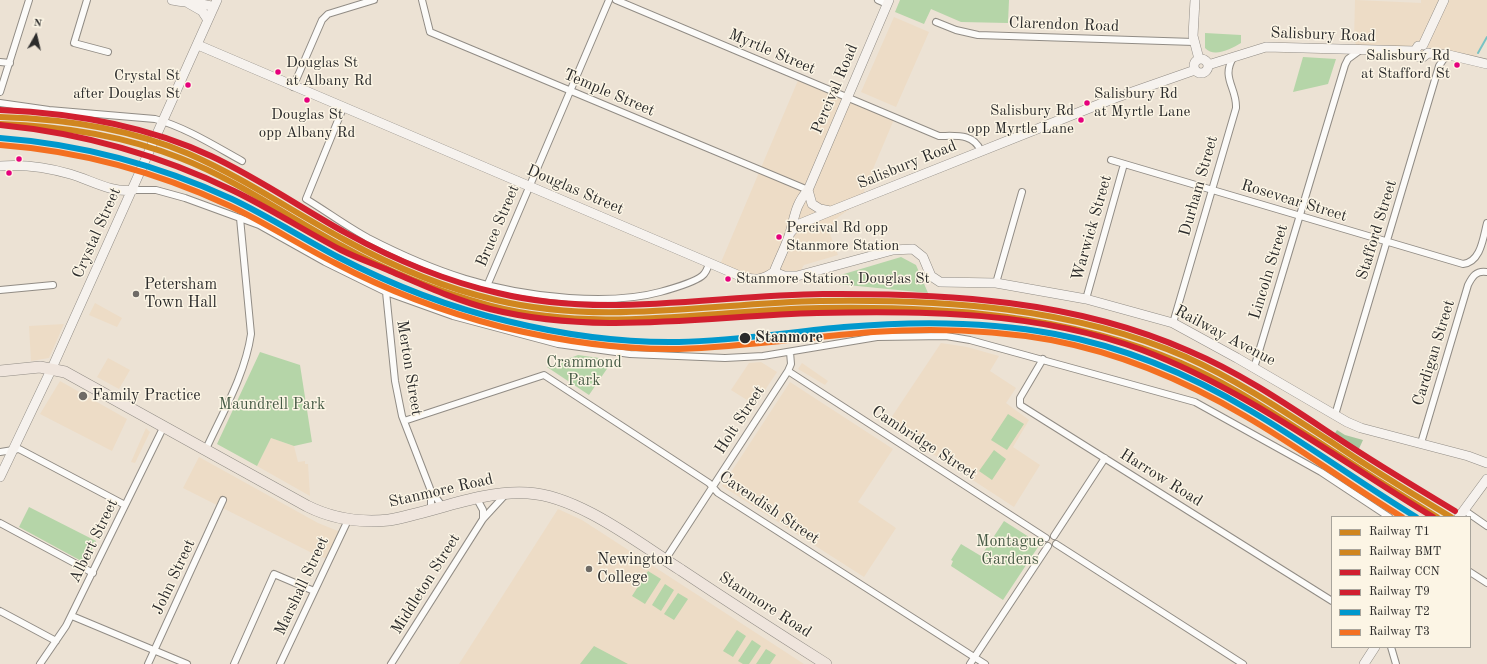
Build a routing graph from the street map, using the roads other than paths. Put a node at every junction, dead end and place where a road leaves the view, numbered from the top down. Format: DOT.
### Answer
graph roads {
  1 [pos="29,0"];
  2 [pos="87,0"];
  3 [pos="172,0"];
  4 [pos="374,0"];
  5 [pos="422,0"];
  6 [pos="609,0"];
  7 [pos="616,0"];
  8 [pos="878,0"];
  9 [pos="1195,0"];
  10 [pos="1444,0"];
  11 [pos="888,2"];
  12 [pos="187,3"];
  13 [pos="216,4"];
  14 [pos="208,20"];
  15 [pos="936,22"];
  16 [pos="1194,42"];
  17 [pos="198,45"];
  18 [pos="1423,45"];
  19 [pos="1359,51"];
  20 [pos="108,52"];
  21 [pos="1415,52"];
  22 [pos="1428,53"];
  23 [pos="1449,55"];
  24 [pos="1234,58"];
  25 [pos="1199,59"];
  26 [pos="0,62"];
  27 [pos="10,63"];
  28 [pos="1487,64"];
  29 [pos="1208,65"];
  30 [pos="1195,70"];
  31 [pos="293,87"];
  32 [pos="570,91"];
  33 [pos="0,92"];
  34 [pos="848,97"];
  35 [pos="0,103"];
  36 [pos="343,108"];
  37 [pos="162,125"];
  38 [pos="981,151"];
  39 [pos="1111,160"];
  40 [pos="242,161"];
  41 [pos="1124,164"];
  42 [pos="0,166"];
  43 [pos="529,187"];
  44 [pos="133,190"];
  45 [pos="808,190"];
  46 [pos="1212,190"];
  47 [pos="1022,192"];
  48 [pos="831,211"];
  49 [pos="1299,216"];
  50 [pos="240,218"];
  51 [pos="1487,223"];
  52 [pos="790,233"];
  53 [pos="1386,242"];
  54 [pos="710,263"];
  55 [pos="774,272"];
  56 [pos="1487,272"];
  57 [pos="996,283"];
  58 [pos="54,285"];
  59 [pos="487,286"];
  60 [pos="0,290"];
  61 [pos="386,292"];
  62 [pos="1086,298"];
  63 [pos="1173,323"];
  64 [pos="790,352"];
  65 [pos="1042,360"];
  66 [pos="52,368"];
  67 [pos="1254,368"];
  68 [pos="788,370"];
  69 [pos="0,372"];
  70 [pos="1335,416"];
  71 [pos="404,421"];
  72 [pos="164,426"];
  73 [pos="1421,443"];
  74 [pos="14,449"];
  75 [pos="206,449"];
  76 [pos="0,452"];
  77 [pos="1105,458"];
  78 [pos="1487,463"];
  79 [pos="1487,466"];
  80 [pos="1487,474"];
  81 [pos="0,477"];
  82 [pos="1487,479"];
  83 [pos="713,487"];
  84 [pos="431,491"];
  85 [pos="508,493"];
  86 [pos="477,499"];
  87 [pos="223,500"];
  88 [pos="125,505"];
  89 [pos="443,507"];
  90 [pos="431,510"];
  91 [pos="1462,513"];
  92 [pos="1387,516"];
  93 [pos="1471,518"];
  94 [pos="482,519"];
  95 [pos="348,520"];
  96 [pos="0,523"];
  97 [pos="1487,526"];
  98 [pos="1054,536"];
  99 [pos="1046,538"];
  100 [pos="1056,544"];
  101 [pos="1048,546"];
  102 [pos="665,560"];
  103 [pos="93,573"];
  104 [pos="1471,573"];
  105 [pos="1487,583"];
  106 [pos="314,591"];
  107 [pos="1331,600"];
  108 [pos="0,611"];
  109 [pos="72,616"];
  110 [pos="56,641"];
  111 [pos="1374,648"];
  112 [pos="1391,648"];
  113 [pos="154,651"];
  114 [pos="975,658"];
  115 [pos="40,664"];
  116 [pos="148,664"];
  117 [pos="187,664"];
  118 [pos="234,664"];
  119 [pos="280,664"];
  120 [pos="391,664"];
  121 [pos="826,664"];
  122 [pos="970,664"];
  123 [pos="985,664"];
  124 [pos="1243,664"];
  125 [pos="1364,664"];
  126 [pos="1396,664"];
  1 -- 27 [label="street"];
  2 -- 20 [label="street"];
  3 -- 12 [label="main road"];
  4 -- 31 [label="street"];
  5 -- 32 [label="street, Temple Street"];
  6 -- 32 [label="street, Bruce Street"];
  7 -- 34 [label="street, Myrtle Street"];
  8 -- 11 [label="street"];
  9 -- 16 [label="main road"];
  10 -- 18 [label="main road"];
  11 -- 34 [label="main road, Percival Road"];
  12 -- 13 [label="main road"];
  12 -- 14 [label="main road"];
  13 -- 14 [label="main road, Crystal Street"];
  14 -- 17 [label="main road, Crystal Street"];
  15 -- 16 [label="street, Clarendon Road"];
  16 -- 25 [label="main road"];
  17 -- 31 [label="main road, Douglas Street"];
  17 -- 37 [label="main road, Crystal Street"];
  18 -- 21 [label="main road"];
  18 -- 22 [label="main road"];
  19 -- 21 [label="main road, Salisbury Road"];
  19 -- 24 [label="main road, Salisbury Road"];
  19 -- 49 [label="street, Lincoln Street"];
  21 -- 22 [label="main road"];
  22 -- 23 [label="main road"];
  23 -- 28 [label="main road"];
  23 -- 53 [label="street, Stafford Street"];
  24 -- 29 [label="main road, Salisbury Road"];
  24 -- 46 [label="street, Durham Street"];
  25 -- 29 [label="main road"];
  25 -- 30 [label="main road"];
  26 -- 27 [label="street"];
  27 -- 33 [label="street"];
  29 -- 30 [label="main road"];
  30 -- 38 [label="main road, Salisbury Road"];
  31 -- 36 [label="main road, Douglas Street"];
  32 -- 43 [label="street, Bruce Street"];
  32 -- 45 [label="street, Temple Street"];
  34 -- 38 [label="street, Myrtle Street"];
  34 -- 45 [label="main road, Percival Road"];
  35 -- 37 [label="street"];
  36 -- 43 [label="main road, Douglas Street"];
  36 -- 59 [label="street"];
  37 -- 40 [label="street"];
  37 -- 44 [label="main road, Crystal Street"];
  38 -- 48 [label="main road, Salisbury Road"];
  39 -- 41 [label="street, Rosevear Street"];
  41 -- 46 [label="street, Rosevear Street"];
  41 -- 62 [label="street, Warwick Street"];
  42 -- 44 [label="main road"];
  43 -- 54 [label="main road, Douglas Street"];
  43 -- 59 [label="street, Bruce Street"];
  44 -- 50 [label="street"];
  44 -- 66 [label="main road, Crystal Street"];
  45 -- 48 [label="main road"];
  45 -- 52 [label="main road, Percival Road"];
  46 -- 49 [label="street, Rosevear Street"];
  46 -- 63 [label="street, Durham Street"];
  47 -- 57 [label="street"];
  48 -- 52 [label="main road, Salisbury Road"];
  49 -- 53 [label="street, Rosevear Street"];
  49 -- 67 [label="street, Lincoln Street"];
  50 -- 61 [label="street"];
  50 -- 75 [label="street"];
  51 -- 53 [label="street, Rosevear Street"];
  52 -- 55 [label="main road, Percival Road"];
  53 -- 70 [label="street, Stafford Street"];
  54 -- 55 [label="main road, Douglas Street"];
  54 -- 59 [label="street"];
  55 -- 57 [label="main road, Railway Avenue"];
  56 -- 73 [label="street, Cardigan Street"];
  57 -- 62 [label="main road, Railway Avenue"];
  58 -- 60 [label="street"];
  61 -- 64 [label="street"];
  61 -- 71 [label="street, Merton Street"];
  62 -- 63 [label="main road, Railway Avenue"];
  63 -- 67 [label="main road, Railway Avenue"];
  64 -- 65 [label="street"];
  64 -- 68 [label="street, Holt Street"];
  65 -- 77 [label="street, Harrow Road"];
  65 -- 92 [label="street"];
  66 -- 69 [label="highway"];
  66 -- 72 [label="highway, Stanmore Road"];
  66 -- 74 [label="main road, Crystal Street"];
  67 -- 70 [label="main road, Railway Avenue"];
  68 -- 83 [label="street, Holt Street"];
  68 -- 99 [label="street, Cambridge Street"];
  70 -- 73 [label="main road, Railway Avenue"];
  71 -- 83 [label="street, Cavendish Street"];
  71 -- 84 [label="street, Merton Street"];
  72 -- 75 [label="highway, Stanmore Road"];
  72 -- 88 [label="street, Albert Street"];
  73 -- 78 [label="main road, Railway Avenue"];
  74 -- 76 [label="street"];
  74 -- 81 [label="main road, Crystal Street"];
  74 -- 88 [label="street"];
  75 -- 95 [label="highway, Stanmore Road"];
  77 -- 98 [label="street"];
  77 -- 107 [label="street, Harrow Road"];
  79 -- 80 [label="main road"];
  82 -- 91 [label="main road"];
  83 -- 102 [label="street, Holt Street"];
  83 -- 114 [label="street, Cavendish Street"];
  84 -- 89 [label="street, Merton Street"];
  84 -- 90 [label="street, Merton Street"];
  85 -- 86 [label="highway, Stanmore Road"];
  85 -- 94 [label="street, Middleton Street"];
  85 -- 102 [label="highway, Stanmore Road"];
  86 -- 89 [label="highway, Stanmore Road"];
  86 -- 94 [label="street"];
  87 -- 113 [label="street, John Street"];
  88 -- 103 [label="street, Albert Street"];
  89 -- 90 [label="highway, Stanmore Road"];
  90 -- 95 [label="highway, Stanmore Road"];
  93 -- 97 [label="street"];
  94 -- 120 [label="street, Middleton Street"];
  95 -- 106 [label="street, Marshall Street"];
  96 -- 103 [label="street"];
  98 -- 99 [label="street"];
  98 -- 100 [label="street"];
  99 -- 101 [label="street"];
  100 -- 101 [label="street"];
  100 -- 124 [label="street"];
  101 -- 114 [label="street"];
  102 -- 121 [label="highway, Stanmore Road"];
  103 -- 109 [label="street, Albert Street"];
  104 -- 105 [label="street"];
  106 -- 118 [label="street"];
  106 -- 119 [label="street, Marshall Street"];
  108 -- 110 [label="street"];
  109 -- 110 [label="street, Albert Street"];
  109 -- 113 [label="street"];
  110 -- 115 [label="street, Albert Street"];
  111 -- 125 [label="main road"];
  112 -- 126 [label="street"];
  113 -- 116 [label="street, John Street"];
  113 -- 117 [label="street"];
  114 -- 122 [label="street"];
  114 -- 123 [label="street, Cavendish Street"];
}
